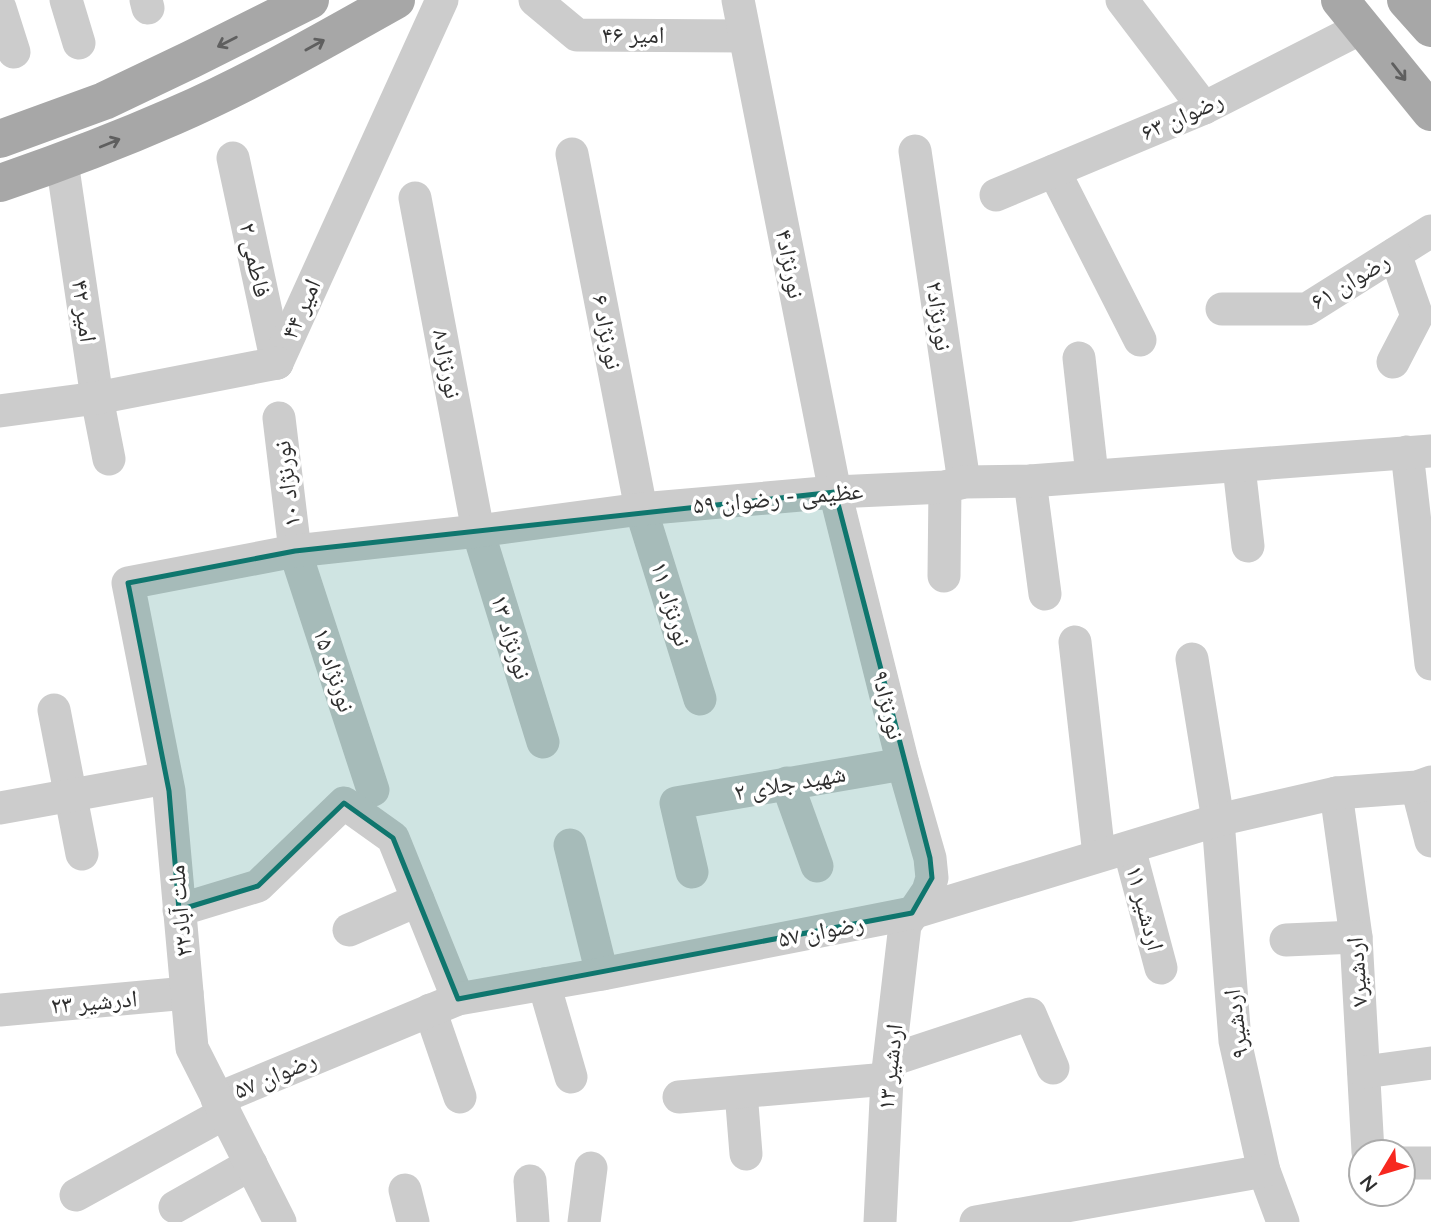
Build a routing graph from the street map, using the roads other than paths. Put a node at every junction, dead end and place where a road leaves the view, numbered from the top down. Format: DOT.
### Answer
graph roads {
  1 [pos="66,0"];
  2 [pos="310,0"];
  3 [pos="396,0"];
  4 [pos="442,0"];
  5 [pos="535,0"];
  6 [pos="738,0"];
  7 [pos="1122,0"];
  8 [pos="1406,0"];
  9 [pos="0,8"];
  10 [pos="1352,13"];
  11 [pos="1431,28"];
  12 [pos="744,36"];
  13 [pos="79,43"];
  14 [pos="14,52"];
  15 [pos="1204,108"];
  16 [pos="1431,113"];
  17 [pos="0,139"];
  18 [pos="915,151"];
  19 [pos="572,154"];
  20 [pos="233,158"];
  21 [pos="62,162"];
  22 [pos="1054,171"];
  23 [pos="0,183"];
  24 [pos="996,195"];
  25 [pos="415,198"];
  26 [pos="1431,231"];
  27 [pos="1395,254"];
  28 [pos="1222,309"];
  29 [pos="1140,340"];
  30 [pos="1079,358"];
  31 [pos="1393,362"];
  32 [pos="276,363"];
  33 [pos="97,398"];
  34 [pos="0,411"];
  35 [pos="279,418"];
  36 [pos="1419,452"];
  37 [pos="109,459"];
  38 [pos="1239,467"];
  39 [pos="1093,475"];
  40 [pos="1030,481"];
  41 [pos="954,484"];
  42 [pos="835,492"];
  43 [pos="641,509"];
  44 [pos="478,531"];
  45 [pos="1248,546"];
  46 [pos="295,551"];
  47 [pos="944,576"];
  48 [pos="128,583"];
  49 [pos="1045,594"];
  50 [pos="1075,642"];
  51 [pos="1192,659"];
  52 [pos="1431,664"];
  53 [pos="701,699"];
  54 [pos="54,710"];
  55 [pos="543,742"];
  56 [pos="903,764"];
  57 [pos="166,778"];
  58 [pos="787,783"];
  59 [pos="1424,785"];
  60 [pos="373,790"];
  61 [pos="1336,793"];
  62 [pos="71,796"];
  63 [pos="0,808"];
  64 [pos="1218,820"];
  65 [pos="1431,841"];
  66 [pos="570,845"];
  67 [pos="1114,852"];
  68 [pos="82,853"];
  69 [pos="817,866"];
  70 [pos="692,872"];
  71 [pos="418,900"];
  72 [pos="179,910"];
  73 [pos="912,913"];
  74 [pos="349,930"];
  75 [pos="1356,937"];
  76 [pos="1286,940"];
  77 [pos="1161,968"];
  78 [pos="602,974"];
  79 [pos="544,984"];
  80 [pos="187,993"];
  81 [pos="444,1004"];
  82 [pos="0,1010"];
  83 [pos="1431,1063"];
  84 [pos="1053,1068"];
  85 [pos="889,1070"];
  86 [pos="1364,1072"];
  87 [pos="571,1077"];
  88 [pos="741,1092"];
  89 [pos="460,1097"];
  90 [pos="679,1097"];
  91 [pos="221,1106"];
  92 [pos="1367,1138"];
  93 [pos="746,1154"];
  94 [pos="251,1164"];
  95 [pos="591,1168"];
  96 [pos="1264,1171"];
  97 [pos="530,1181"];
  98 [pos="405,1190"];
  99 [pos="76,1195"];
  100 [pos="175,1207"];
  101 [pos="280,1222"];
  102 [pos="413,1222"];
  103 [pos="533,1222"];
  104 [pos="584,1222"];
  105 [pos="880,1222"];
  106 [pos="976,1222"];
  107 [pos="1283,1222"];
  1 -- 13 [label="street"];
  2 -- 17 [label="main road, one-way"];
  21 -- 3 [label="main road, one-way"];
  4 -- 32 [label="street, امیر ۴۴"];
  5 -- 12 [label="street, امیر ۴۶"];
  6 -- 12 [label="street, نورنژاد۴"];
  7 -- 15 [label="street"];
  8 -- 11 [label="main road"];
  9 -- 14 [label="street"];
  10 -- 15 [label="street, رضوان ۶۳"];
  10 -- 16 [label="main road, one-way"];
  12 -- 42 [label="street, نورنژاد۴"];
  15 -- 22 [label="street, رضوان ۶۳"];
  18 -- 41 [label="street, نورنژاد۲"];
  19 -- 43 [label="street, نورنژاد ۶"];
  20 -- 32 [label="street, فاطمی ۲"];
  21 -- 23 [label="main road"];
  21 -- 33 [label="street, امیر ۴۲"];
  22 -- 24 [label="street, رضوان ۶۳"];
  22 -- 29 [label="street"];
  25 -- 44 [label="street, نورنژاد۸"];
  26 -- 27 [label="street, رضوان ۶۱"];
  27 -- 28 [label="street, رضوان ۶۱"];
  27 -- 31 [label="street"];
  30 -- 39 [label="street"];
  32 -- 33 [label="street, امیر ۴۴"];
  33 -- 34 [label="street, امیر ۴۴"];
  33 -- 37 [label="street, امیر ۴۲"];
  35 -- 46 [label="street, نورنژاد ۱۰"];
  36 -- 38 [label="street, عظیمی - رضوان ۵۹"];
  36 -- 52 [label="street"];
  38 -- 39 [label="street, عظیمی - رضوان ۵۹"];
  38 -- 45 [label="street"];
  39 -- 40 [label="street, عظیمی - رضوان ۵۹"];
  40 -- 41 [label="street, عظیمی - رضوان ۵۹"];
  40 -- 49 [label="street"];
  41 -- 42 [label="street, عظیمی - رضوان ۵۹"];
  41 -- 47 [label="street, نورنژاد۲"];
  42 -- 43 [label="street, عظیمی - رضوان ۵۹"];
  42 -- 56 [label="street, نورنژاد۹"];
  43 -- 44 [label="street, عظیمی - رضوان ۵۹"];
  43 -- 53 [label="street, نورنژاد ۱۱"];
  44 -- 46 [label="street, عظیمی - رضوان ۵۹"];
  44 -- 55 [label="street, نورنژاد ۱۳"];
  46 -- 48 [label="street, عظیمی - رضوان ۵۹"];
  46 -- 60 [label="street, نورنژاد ۱۵"];
  48 -- 57 [label="street, ملت آباد۲۲"];
  50 -- 67 [label="street, اردشیر ۱۱"];
  51 -- 64 [label="street, اردشیر۹"];
  54 -- 62 [label="street"];
  56 -- 58 [label="street, شهید جلای ۲"];
  56 -- 73 [label="street, نورنژاد۹"];
  57 -- 62 [label="street"];
  57 -- 72 [label="street, ملت آباد۲۲"];
  58 -- 69 [label="street"];
  58 -- 70 [label="street, شهید جلای ۲"];
  59 -- 61 [label="street, رضوان ۵۷"];
  59 -- 65 [label="street"];
  61 -- 64 [label="street, رضوان ۵۷"];
  61 -- 75 [label="street, اردشیر۷"];
  62 -- 63 [label="street"];
  62 -- 68 [label="street"];
  64 -- 67 [label="street, رضوان ۵۷"];
  64 -- 96 [label="street, اردشیر۹"];
  66 -- 78 [label="street"];
  67 -- 73 [label="street, رضوان ۵۷"];
  67 -- 77 [label="street, اردشیر ۱۱"];
  71 -- 72 [label="street"];
  71 -- 74 [label="street"];
  71 -- 81 [label="street"];
  72 -- 80 [label="street, ملت آباد۲۲"];
  73 -- 78 [label="street, رضوان ۵۷"];
  73 -- 85 [label="street, اردشیر ۱۳"];
  75 -- 76 [label="street"];
  75 -- 86 [label="street, اردشیر۷"];
  78 -- 79 [label="street, رضوان ۵۷"];
  79 -- 81 [label="street, رضوان ۵۷"];
  79 -- 87 [label="street"];
  80 -- 82 [label="street, ادرشیر ۲۳"];
  80 -- 91 [label="street, ملت آباد۲۲"];
  81 -- 89 [label="street"];
  81 -- 91 [label="street, رضوان ۵۷"];
  83 -- 86 [label="street"];
  84 -- 85 [label="street"];
  85 -- 88 [label="street"];
  85 -- 105 [label="street, اردشیر ۱۳"];
  86 -- 92 [label="street, اردشیر۷"];
  88 -- 90 [label="street"];
  88 -- 93 [label="street"];
  91 -- 94 [label="street, ملت آباد۲۲"];
  91 -- 99 [label="street, رضوان ۵۷"];
  94 -- 100 [label="street"];
  94 -- 101 [label="street, ملت آباد۲۲"];
  95 -- 104 [label="street"];
  96 -- 106 [label="street"];
  96 -- 107 [label="street, اردشیر۹"];
  97 -- 103 [label="street"];
  98 -- 102 [label="street"];
}
